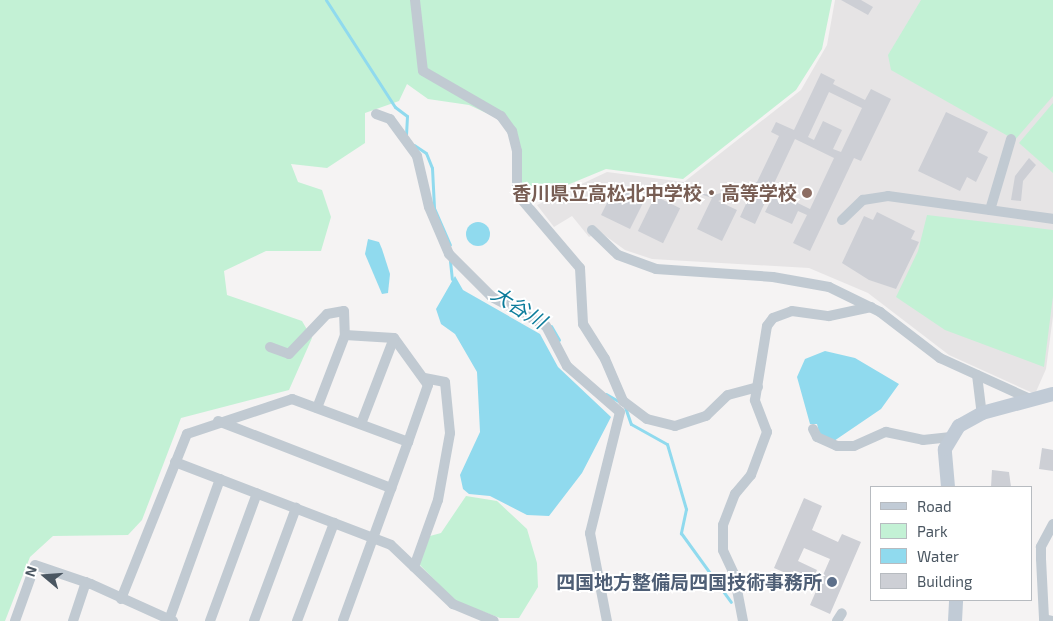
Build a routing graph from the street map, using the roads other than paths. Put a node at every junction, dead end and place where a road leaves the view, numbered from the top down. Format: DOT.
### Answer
graph roads {
  1 [pos="415,0"];
  2 [pos="376,114"];
  3 [pos="1011,139"];
  4 [pos="990,210"];
  5 [pos="1053,219"];
  6 [pos="842,220"];
  7 [pos="592,230"];
  8 [pos="872,307"];
  9 [pos="345,335"];
  10 [pos="394,338"];
  11 [pos="270,347"];
  12 [pos="976,375"];
  13 [pos="424,378"];
  14 [pos="758,387"];
  15 [pos="1053,394"];
  16 [pos="1032,400"];
  17 [pos="623,401"];
  18 [pos="317,408"];
  19 [pos="620,412"];
  20 [pos="982,413"];
  21 [pos="218,421"];
  22 [pos="361,424"];
  23 [pos="813,428"];
  24 [pos="951,437"];
  25 [pos="408,442"];
  26 [pos="175,462"];
  27 [pos="220,479"];
  28 [pos="948,486"];
  29 [pos="391,488"];
  30 [pos="257,494"];
  31 [pos="296,508"];
  32 [pos="334,523"];
  33 [pos="1053,524"];
  34 [pos="373,538"];
  35 [pos="1036,562"];
  36 [pos="414,566"];
  37 [pos="86,582"];
  38 [pos="121,600"];
  39 [pos="956,601"];
  40 [pos="739,610"];
  41 [pos="171,620"];
  42 [pos="1053,620"];
  43 [pos="15,621"];
  44 [pos="73,621"];
  45 [pos="210,621"];
  46 [pos="254,621"];
  47 [pos="297,621"];
  48 [pos="343,621"];
  49 [pos="494,621"];
  50 [pos="607,621"];
  51 [pos="743,621"];
  52 [pos="751,621"];
  53 [pos="955,621"];
  1 -- 17 [label="street"];
  2 -- 19 [label="street"];
  3 -- 4 [label="street"];
  4 -- 5 [label="street"];
  4 -- 6 [label="street"];
  7 -- 8 [label="street"];
  8 -- 12 [label="street"];
  8 -- 14 [label="street"];
  9 -- 10 [label="street"];
  9 -- 11 [label="street"];
  9 -- 18 [label="street"];
  10 -- 13 [label="street"];
  10 -- 22 [label="street"];
  12 -- 16 [label="street"];
  12 -- 20 [label="street"];
  13 -- 25 [label="street"];
  13 -- 36 [label="street"];
  14 -- 17 [label="street"];
  14 -- 40 [label="street"];
  15 -- 16 [label="street"];
  16 -- 20 [label="street"];
  17 -- 19 [label="street"];
  18 -- 21 [label="street"];
  18 -- 22 [label="street"];
  19 -- 50 [label="street"];
  20 -- 24 [label="street"];
  21 -- 26 [label="street"];
  21 -- 29 [label="street"];
  22 -- 25 [label="street"];
  23 -- 24 [label="street"];
  24 -- 28 [label="street"];
  25 -- 29 [label="street"];
  26 -- 27 [label="street"];
  26 -- 38 [label="street"];
  27 -- 30 [label="street"];
  27 -- 41 [label="street"];
  29 -- 34 [label="street"];
  30 -- 31 [label="street"];
  30 -- 45 [label="street"];
  31 -- 32 [label="street"];
  31 -- 46 [label="street"];
  32 -- 34 [label="street"];
  32 -- 47 [label="street"];
  33 -- 35 [label="street"];
  34 -- 36 [label="street"];
  34 -- 48 [label="street"];
  35 -- 42 [label="street"];
  36 -- 49 [label="street"];
  37 -- 38 [label="street"];
  37 -- 43 [label="street"];
  37 -- 44 [label="street"];
  38 -- 41 [label="street"];
  39 -- 53 [label="street"];
  40 -- 51 [label="street"];
  40 -- 52 [label="street"];
}
